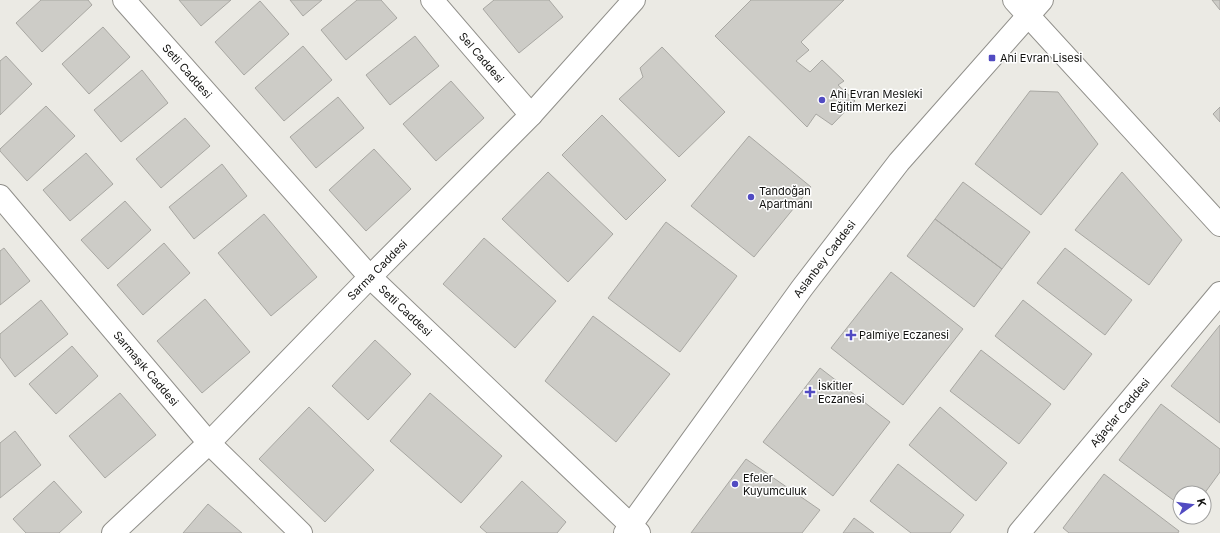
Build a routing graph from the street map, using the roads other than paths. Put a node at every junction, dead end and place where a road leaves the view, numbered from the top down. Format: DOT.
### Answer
graph roads {
  1 [pos="124,0"];
  2 [pos="432,0"];
  3 [pos="634,0"];
  4 [pos="1042,0"];
  5 [pos="1020,8"];
  6 [pos="531,115"];
  7 [pos="0,196"];
  8 [pos="1220,225"];
  9 [pos="370,277"];
  10 [pos="1220,293"];
  11 [pos="210,443"];
  12 [pos="632,530"];
  13 [pos="113,533"];
  14 [pos="301,533"];
  15 [pos="1019,533"];
  1 -- 9 [label="street, Setli Caddesi"];
  2 -- 6 [label="street, Sel Caddesi"];
  3 -- 6 [label="street, Sarma Caddesi"];
  4 -- 5 [label="street, Aslanbey Caddesi"];
  5 -- 8 [label="street"];
  5 -- 12 [label="street, Aslanbey Caddesi"];
  6 -- 9 [label="street, Sarma Caddesi"];
  7 -- 11 [label="street, Sarmaşık Caddesi"];
  9 -- 11 [label="street, Sarma Caddesi"];
  9 -- 12 [label="street, Setli Caddesi"];
  10 -- 15 [label="street, Ağaçlar Caddesi"];
  11 -- 13 [label="street, Sarma Caddesi"];
  11 -- 14 [label="street, Sarmaşık Caddesi"];
}
